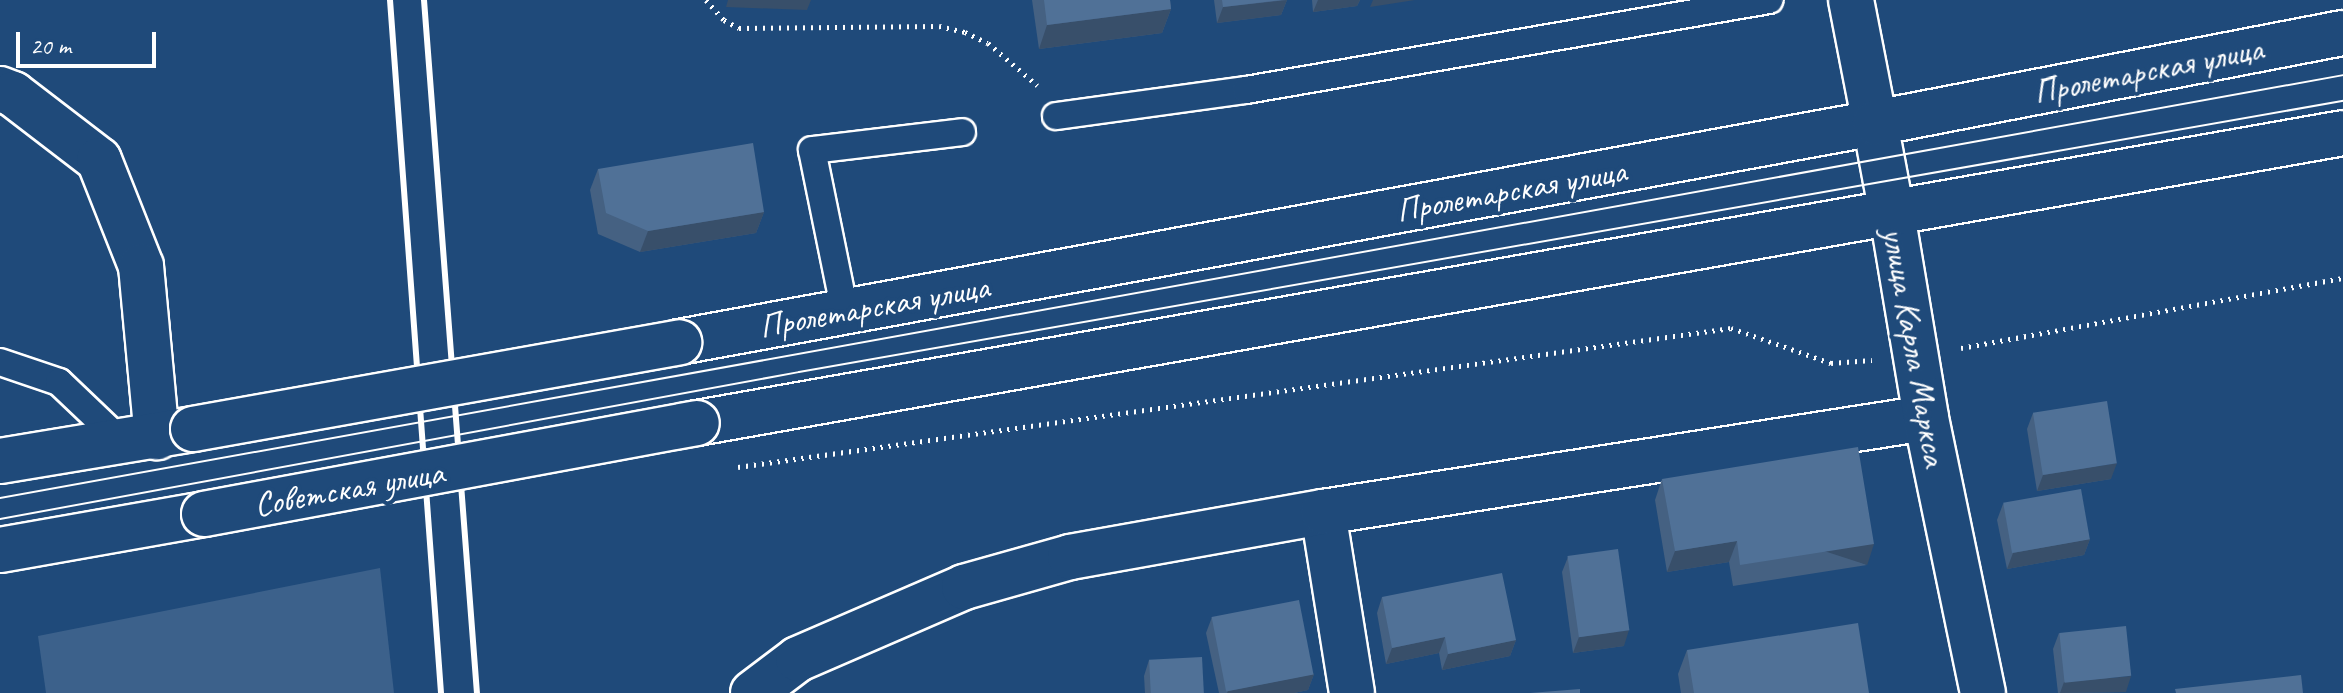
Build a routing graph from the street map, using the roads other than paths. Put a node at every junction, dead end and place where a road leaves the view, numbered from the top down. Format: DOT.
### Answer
graph roads {
  1 [pos="1769,0"];
  2 [pos="1851,0"];
  3 [pos="2343,33"];
  4 [pos="0,89"];
  5 [pos="1056,116"];
  6 [pos="1875,123"];
  7 [pos="962,132"];
  8 [pos="2343,133"];
  9 [pos="1892,214"];
  10 [pos="845,312"];
  11 [pos="0,362"];
  12 [pos="1926,418"];
  13 [pos="158,436"];
  14 [pos="0,461"];
  15 [pos="1323,512"];
  16 [pos="0,550"];
  17 [pos="753,693"];
  18 [pos="1352,693"];
  19 [pos="1983,693"];
  1 -- 5 [label="lane"];
  2 -- 6 [label="main road, улица Карла Маркса"];
  3 -- 6 [label="main road, Пролетарская улица"];
  4 -- 13 [label="main road"];
  6 -- 9 [label="main road, улица Карла Маркса"];
  6 -- 10 [label="main road, Пролетарская улица"];
  7 -- 10 [label="lane"];
  8 -- 9 [label="main road"];
  9 -- 12 [label="main road, улица Карла Маркса"];
  9 -- 16 [label="main road, Советская улица, bridge"];
  10 -- 13 [label="main road, Пролетарская улица, bridge"];
  11 -- 13 [label="lane"];
  12 -- 15 [label="main road"];
  12 -- 19 [label="main road, улица Карла Маркса"];
  13 -- 14 [label="main road"];
  15 -- 17 [label="main road"];
  15 -- 18 [label="main road"];
}
